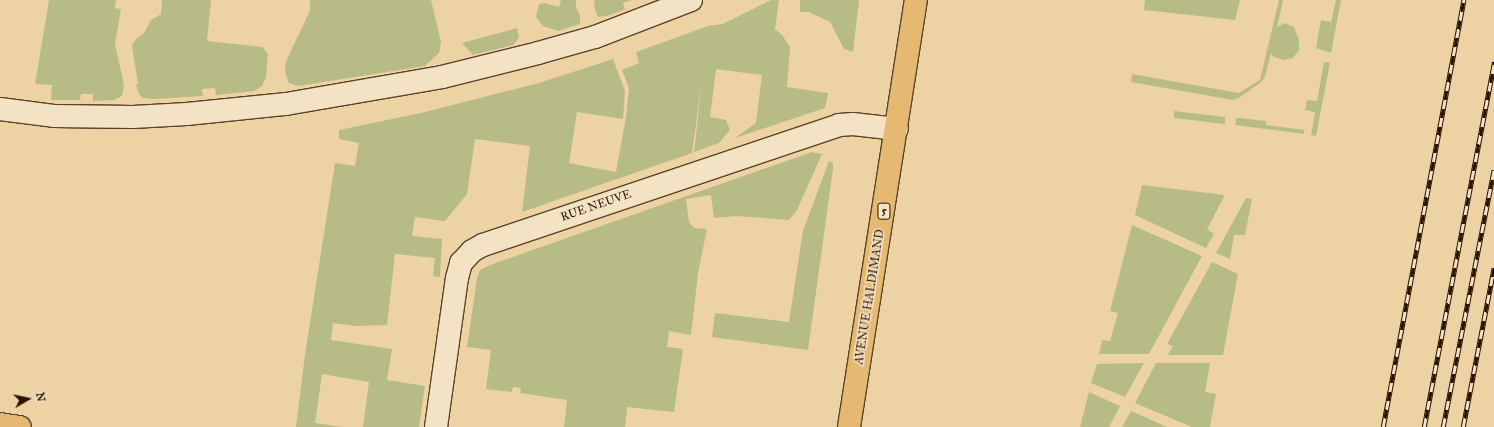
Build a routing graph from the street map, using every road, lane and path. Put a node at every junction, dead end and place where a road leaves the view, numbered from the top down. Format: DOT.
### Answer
graph roads {
  1 [pos="691,0"];
  2 [pos="916,0"];
  3 [pos="8,110"];
  4 [pos="897,129"];
  5 [pos="0,424"];
  6 [pos="20,427"];
  7 [pos="436,427"];
  8 [pos="849,427"];
  1 -- 3 [label="street"];
  2 -- 4 [label="main road, AVENUE HALDIMAND / 5"];
  4 -- 7 [label="street, RUE NEUVE"];
  4 -- 8 [label="main road, AVENUE HALDIMAND / 5"];
  5 -- 6 [label="main road"];
}
